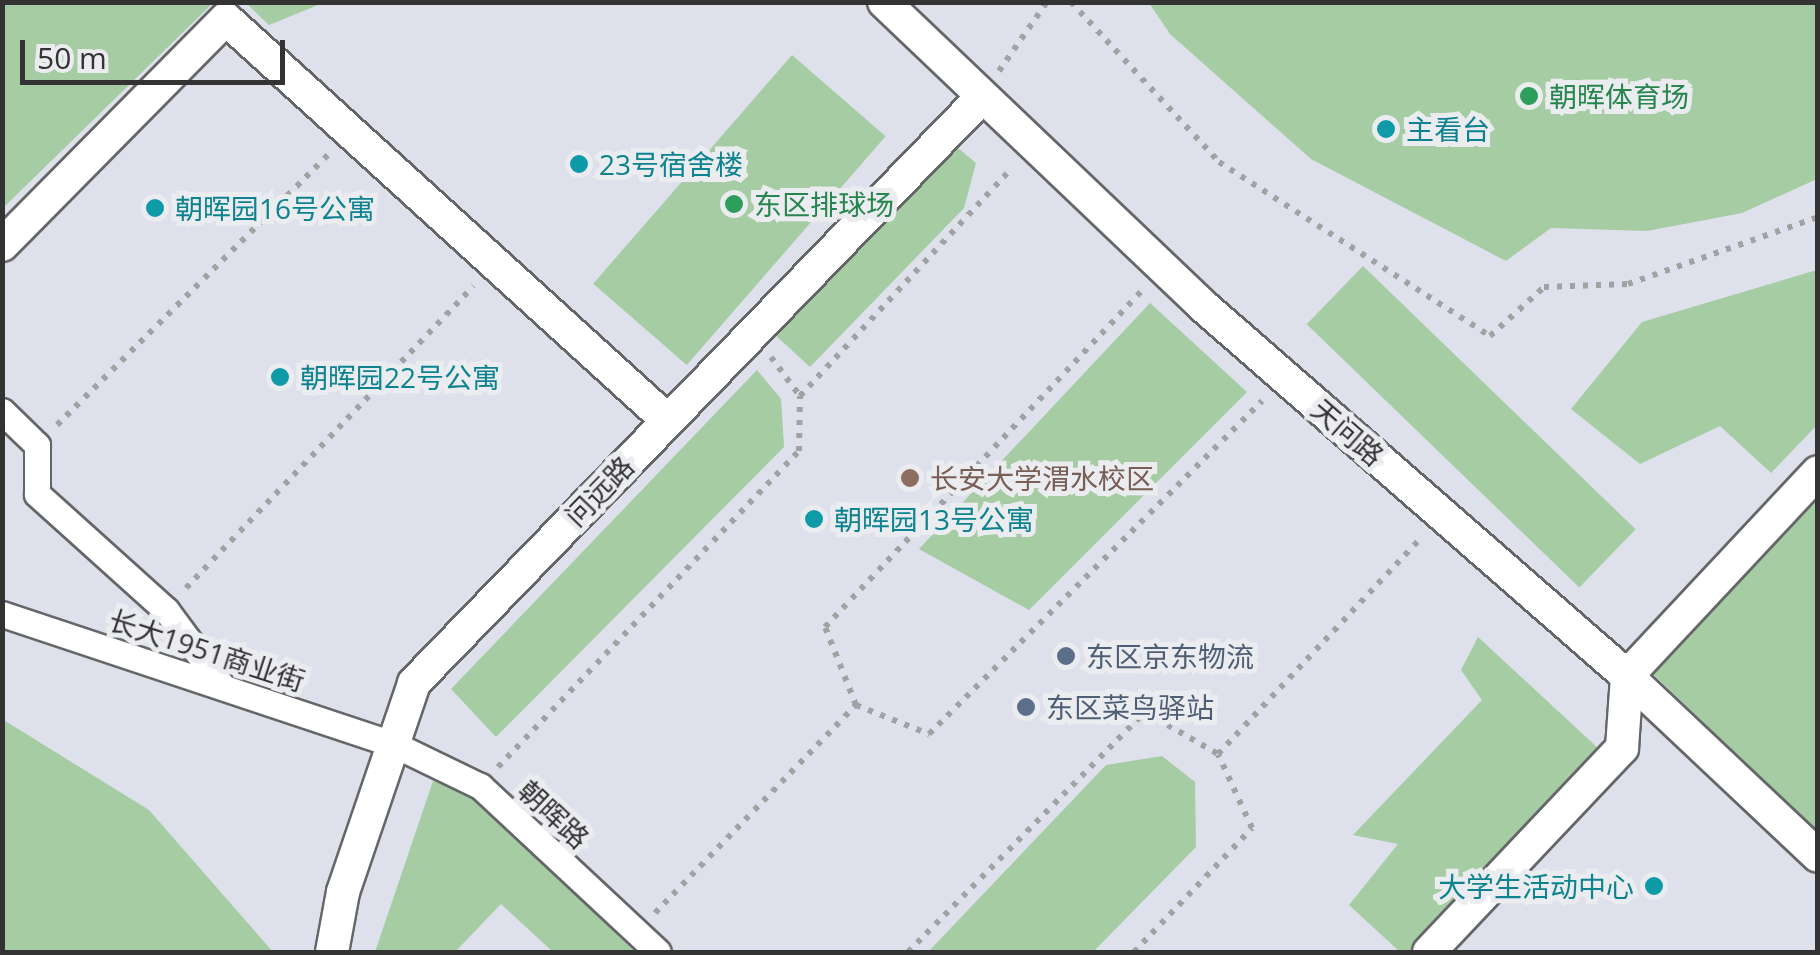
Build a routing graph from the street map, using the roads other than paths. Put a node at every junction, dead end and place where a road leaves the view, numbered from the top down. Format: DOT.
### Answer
graph roads {
  1 [pos="884,2"];
  2 [pos="982,97"];
  3 [pos="2,245"];
  4 [pos="2,412"];
  5 [pos="667,420"];
  6 [pos="1818,472"];
  7 [pos="2,614"];
  8 [pos="1627,676"];
  9 [pos="220,683"];
  10 [pos="393,744"];
  11 [pos="1818,856"];
  12 [pos="332,952"];
  13 [pos="658,952"];
  14 [pos="1430,952"];
  1 -- 2 [label="street, 天问路"];
  2 -- 5 [label="street, 问远路"];
  2 -- 8 [label="street, 天问路"];
  3 -- 5 [label="street"];
  4 -- 9 [label="street"];
  5 -- 10 [label="street, 问远路"];
  6 -- 8 [label="street"];
  7 -- 9 [label="street, 长大1951商业街"];
  8 -- 11 [label="street, 天问路"];
  8 -- 14 [label="street"];
  9 -- 10 [label="street, 长大1951商业街"];
  10 -- 12 [label="street, 问远路"];
  10 -- 13 [label="street, 朝晖路"];
}
